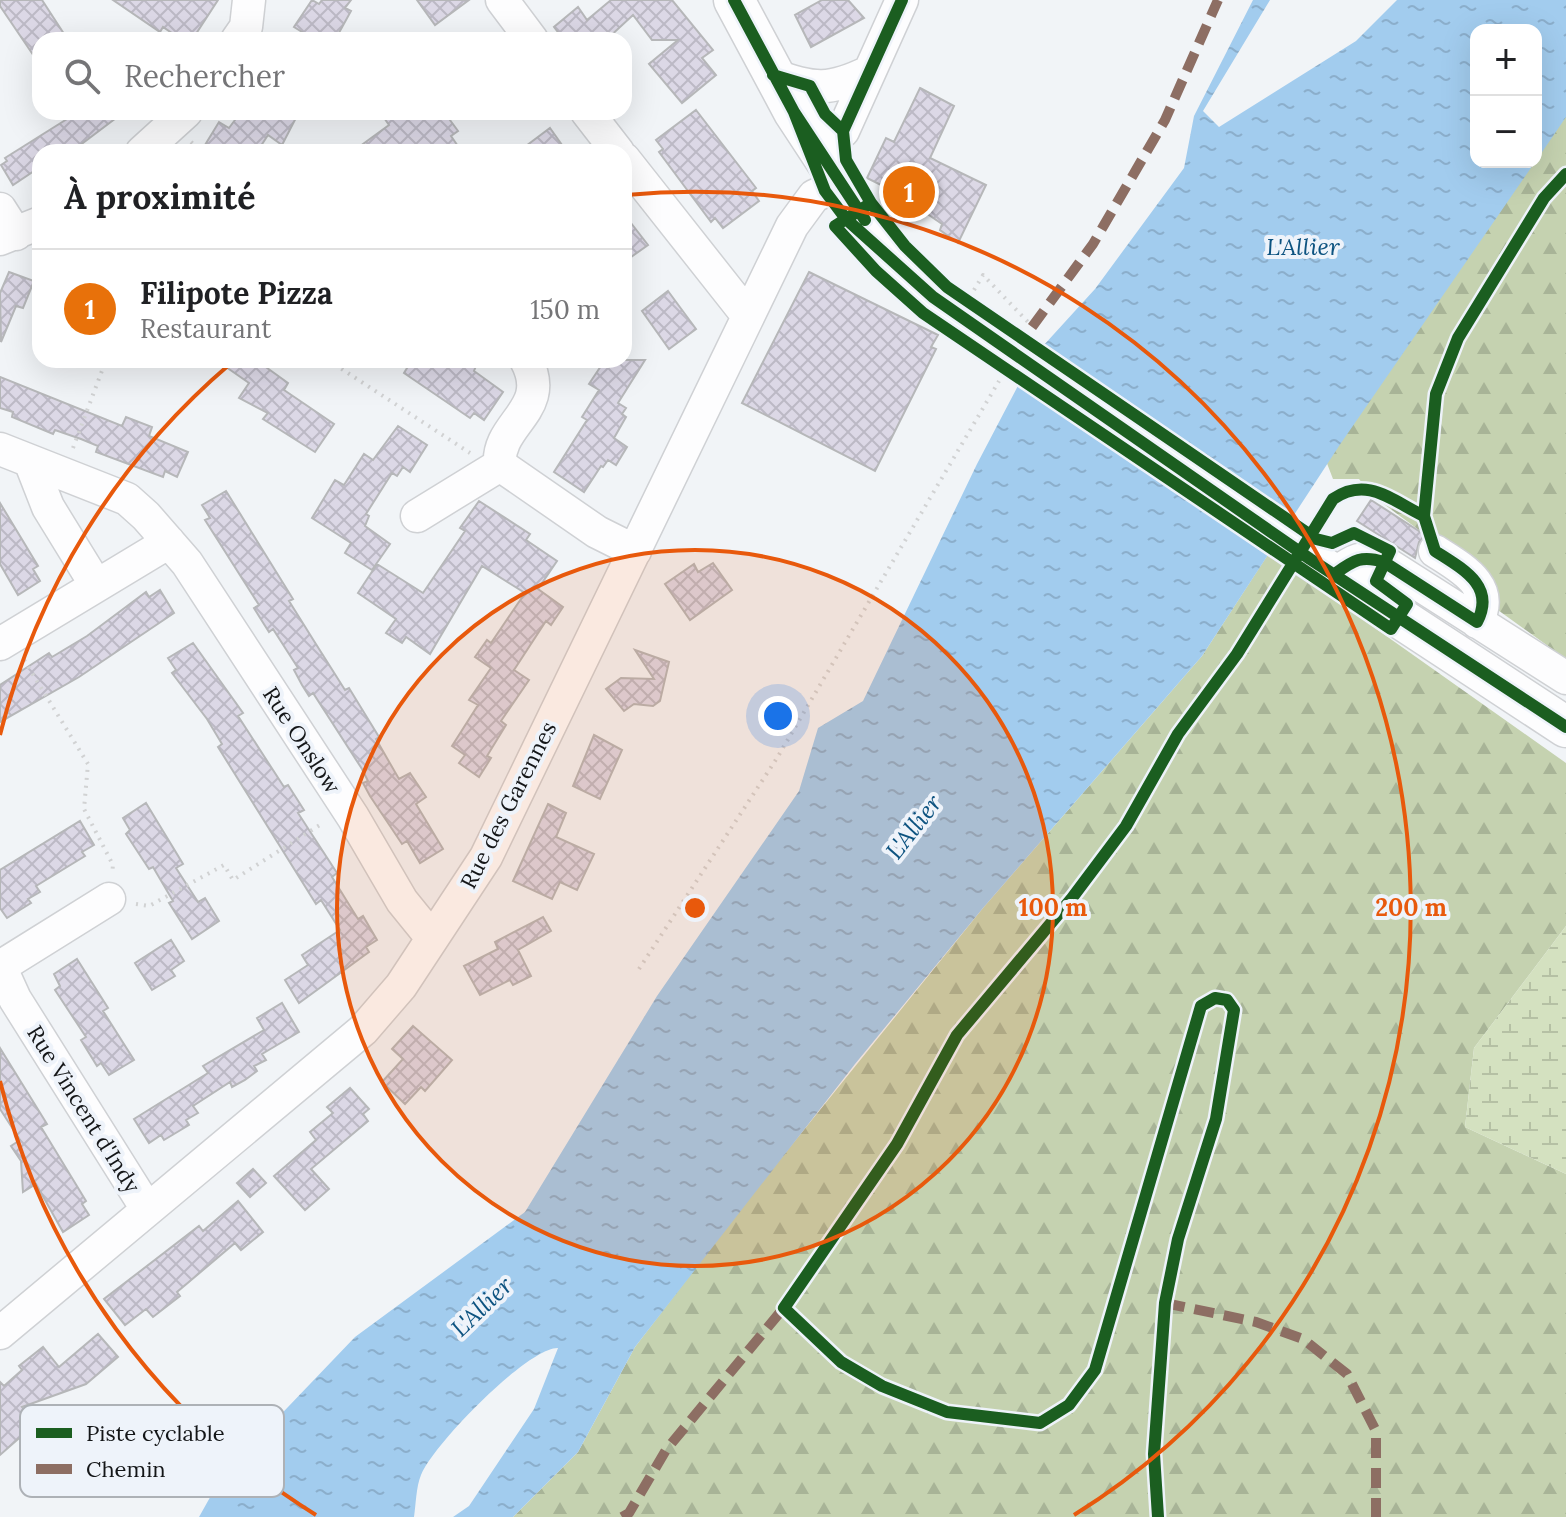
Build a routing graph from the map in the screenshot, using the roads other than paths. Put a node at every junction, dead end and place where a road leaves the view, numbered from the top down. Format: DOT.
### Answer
graph roads {
  1 [pos="249,0"];
  2 [pos="502,0"];
  3 [pos="734,0"];
  4 [pos="902,0"];
  5 [pos="243,32"];
  6 [pos="526,32"];
  7 [pos="869,72"];
  8 [pos="773,75"];
  9 [pos="794,112"];
  10 [pos="177,120"];
  11 [pos="593,120"];
  12 [pos="843,131"];
  13 [pos="151,144"];
  14 [pos="612,144"];
  15 [pos="632,169"];
  16 [pos="825,191"];
  17 [pos="933,297"];
  18 [pos="748,316"];
  19 [pos="529,368"];
  20 [pos="0,449"];
  21 [pos="30,461"];
  22 [pos="496,467"];
  23 [pos="417,516"];
  24 [pos="169,542"];
  25 [pos="635,551"];
  26 [pos="1435,551"];
  27 [pos="1323,566"];
  28 [pos="96,585"];
  29 [pos="1477,622"];
  30 [pos="5,641"];
  31 [pos="1566,678"];
  32 [pos="1566,727"];
  33 [pos="109,899"];
  34 [pos="432,938"];
  35 [pos="0,966"];
  36 [pos="147,1209"];
  37 [pos="0,1333"];
  1 -- 5 [label="street"];
  2 -- 6 [label="street"];
  3 -- 8 [label="main road"];
  4 -- 7 [label="street"];
  7 -- 8 [label="street"];
  7 -- 12 [label="street"];
  8 -- 9 [label="main road"];
  9 -- 16 [label="main road"];
  9 -- 17 [label="main road"];
  10 -- 13 [label="street"];
  11 -- 14 [label="street"];
  15 -- 18 [label="street"];
  16 -- 17 [label="main road"];
  16 -- 18 [label="street, Rue des Garennes"];
  17 -- 27 [label="main road, bridge"];
  18 -- 25 [label="street, Rue des Garennes"];
  19 -- 22 [label="street"];
  20 -- 21 [label="street, Rue Onslow"];
  21 -- 24 [label="street, Rue Onslow"];
  21 -- 28 [label="street"];
  22 -- 23 [label="street"];
  22 -- 25 [label="street"];
  24 -- 28 [label="street"];
  24 -- 34 [label="street, Rue Onslow"];
  25 -- 34 [label="street, Rue des Garennes"];
  26 -- 29 [label="street"];
  27 -- 29 [label="street"];
  27 -- 32 [label="main road"];
  28 -- 30 [label="street"];
  29 -- 31 [label="street"];
  33 -- 35 [label="street, Rue Vincent d'Indy"];
  34 -- 36 [label="street, Rue des Garennes"];
  35 -- 36 [label="street, Rue Vincent d'Indy"];
  36 -- 37 [label="street, Rue des Garennes"];
}
